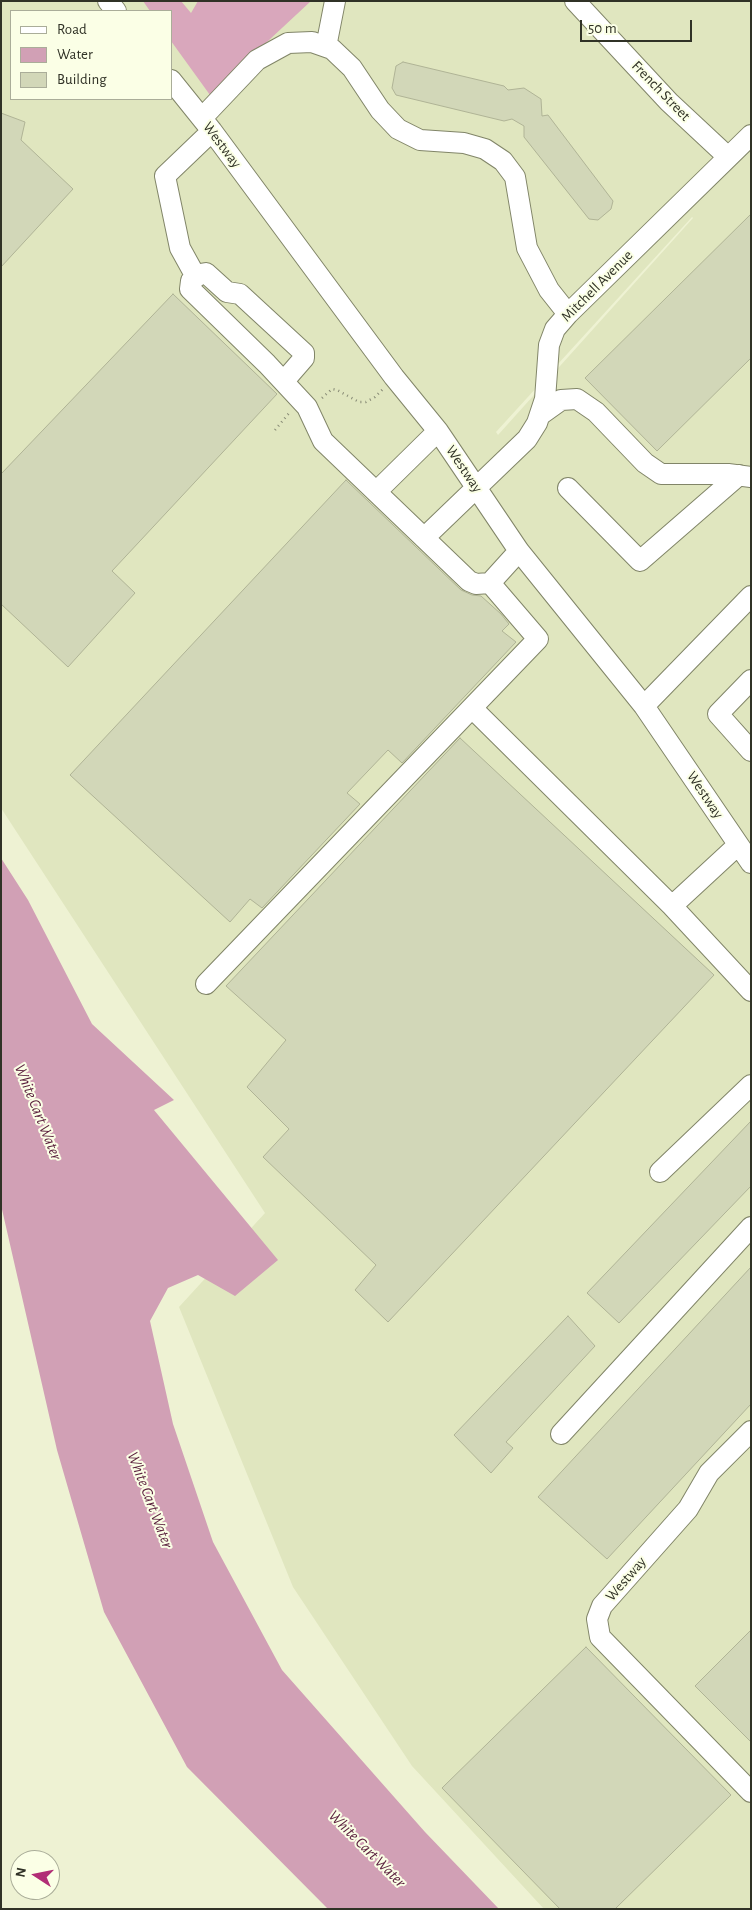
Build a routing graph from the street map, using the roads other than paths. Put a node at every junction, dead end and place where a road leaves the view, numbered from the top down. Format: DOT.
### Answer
graph roads {
  1 [pos="336,1"];
  2 [pos="575,1"];
  3 [pos="326,47"];
  4 [pos="172,81"];
  5 [pos="207,124"];
  6 [pos="751,135"];
  7 [pos="728,157"];
  8 [pos="196,277"];
  9 [pos="568,314"];
  10 [pos="284,381"];
  11 [pos="540,415"];
  12 [pos="438,431"];
  13 [pos="745,476"];
  14 [pos="476,487"];
  15 [pos="568,488"];
  16 [pos="376,492"];
  17 [pos="424,538"];
  18 [pos="519,551"];
  19 [pos="490,583"];
  20 [pos="751,596"];
  21 [pos="751,680"];
  22 [pos="644,706"];
  23 [pos="472,708"];
  24 [pos="751,752"];
  25 [pos="738,845"];
  26 [pos="751,863"];
  27 [pos="672,906"];
  28 [pos="206,984"];
  29 [pos="751,991"];
  30 [pos="751,1085"];
  31 [pos="660,1172"];
  32 [pos="751,1227"];
  33 [pos="751,1430"];
  34 [pos="561,1434"];
  35 [pos="751,1792"];
  1 -- 3 [label="lane"];
  2 -- 7 [label="lane, French Street"];
  3 -- 5 [label="lane"];
  3 -- 9 [label="lane"];
  4 -- 5 [label="lane, Westway"];
  5 -- 8 [label="lane"];
  5 -- 12 [label="lane, Westway"];
  6 -- 7 [label="lane, Mitchell Avenue"];
  7 -- 9 [label="lane, Mitchell Avenue"];
  8 -- 10 [label="lane"];
  8 -- 10 [label="lane"];
  9 -- 11 [label="lane, Mitchell Avenue"];
  10 -- 16 [label="lane"];
  11 -- 13 [label="lane"];
  11 -- 14 [label="lane, Mitchell Avenue"];
  12 -- 14 [label="lane, Westway"];
  12 -- 16 [label="lane"];
  13 -- 15 [label="lane"];
  14 -- 17 [label="lane, Mitchell Avenue"];
  14 -- 18 [label="lane, Westway"];
  16 -- 17 [label="lane"];
  17 -- 19 [label="lane"];
  18 -- 19 [label="lane"];
  18 -- 22 [label="lane, Westway"];
  19 -- 23 [label="lane"];
  20 -- 22 [label="lane"];
  21 -- 24 [label="lane"];
  22 -- 25 [label="lane, Westway"];
  23 -- 27 [label="lane"];
  23 -- 28 [label="lane"];
  25 -- 26 [label="lane, Westway"];
  25 -- 27 [label="lane"];
  27 -- 29 [label="lane"];
  30 -- 31 [label="lane"];
  32 -- 34 [label="lane"];
  33 -- 35 [label="lane, Westway"];
}
